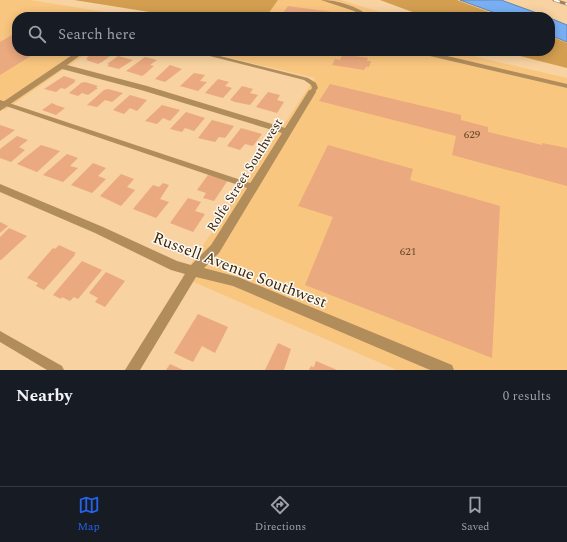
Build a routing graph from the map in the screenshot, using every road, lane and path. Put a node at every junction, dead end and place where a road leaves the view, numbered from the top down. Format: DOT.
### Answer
graph roads {
  1 [pos="324,0"];
  2 [pos="359,12"];
  3 [pos="76,56"];
  4 [pos="213,56"];
  5 [pos="438,56"];
  6 [pos="61,66"];
  7 [pos="567,86"];
  8 [pos="312,92"];
  9 [pos="2,105"];
  10 [pos="288,132"];
  11 [pos="253,187"];
  12 [pos="0,188"];
  13 [pos="193,271"];
  14 [pos="0,336"];
  15 [pos="58,370"];
  16 [pos="132,370"];
  17 [pos="447,370"];
  1 -- 2 [label="street"];
  3 -- 6 [label="street"];
  4 -- 8 [label="lane"];
  5 -- 7 [label="street"];
  6 -- 9 [label="street"];
  6 -- 10 [label="street"];
  8 -- 10 [label="street, Rolfe Street Southwest"];
  9 -- 11 [label="lane"];
  10 -- 11 [label="street, Rolfe Street Southwest"];
  11 -- 13 [label="street, Rolfe Street Southwest"];
  12 -- 13 [label="street, Russell Avenue Southwest"];
  13 -- 16 [label="street, Rolfe Street Southwest"];
  13 -- 17 [label="street, Russell Avenue Southwest"];
  14 -- 15 [label="lane"];
}
